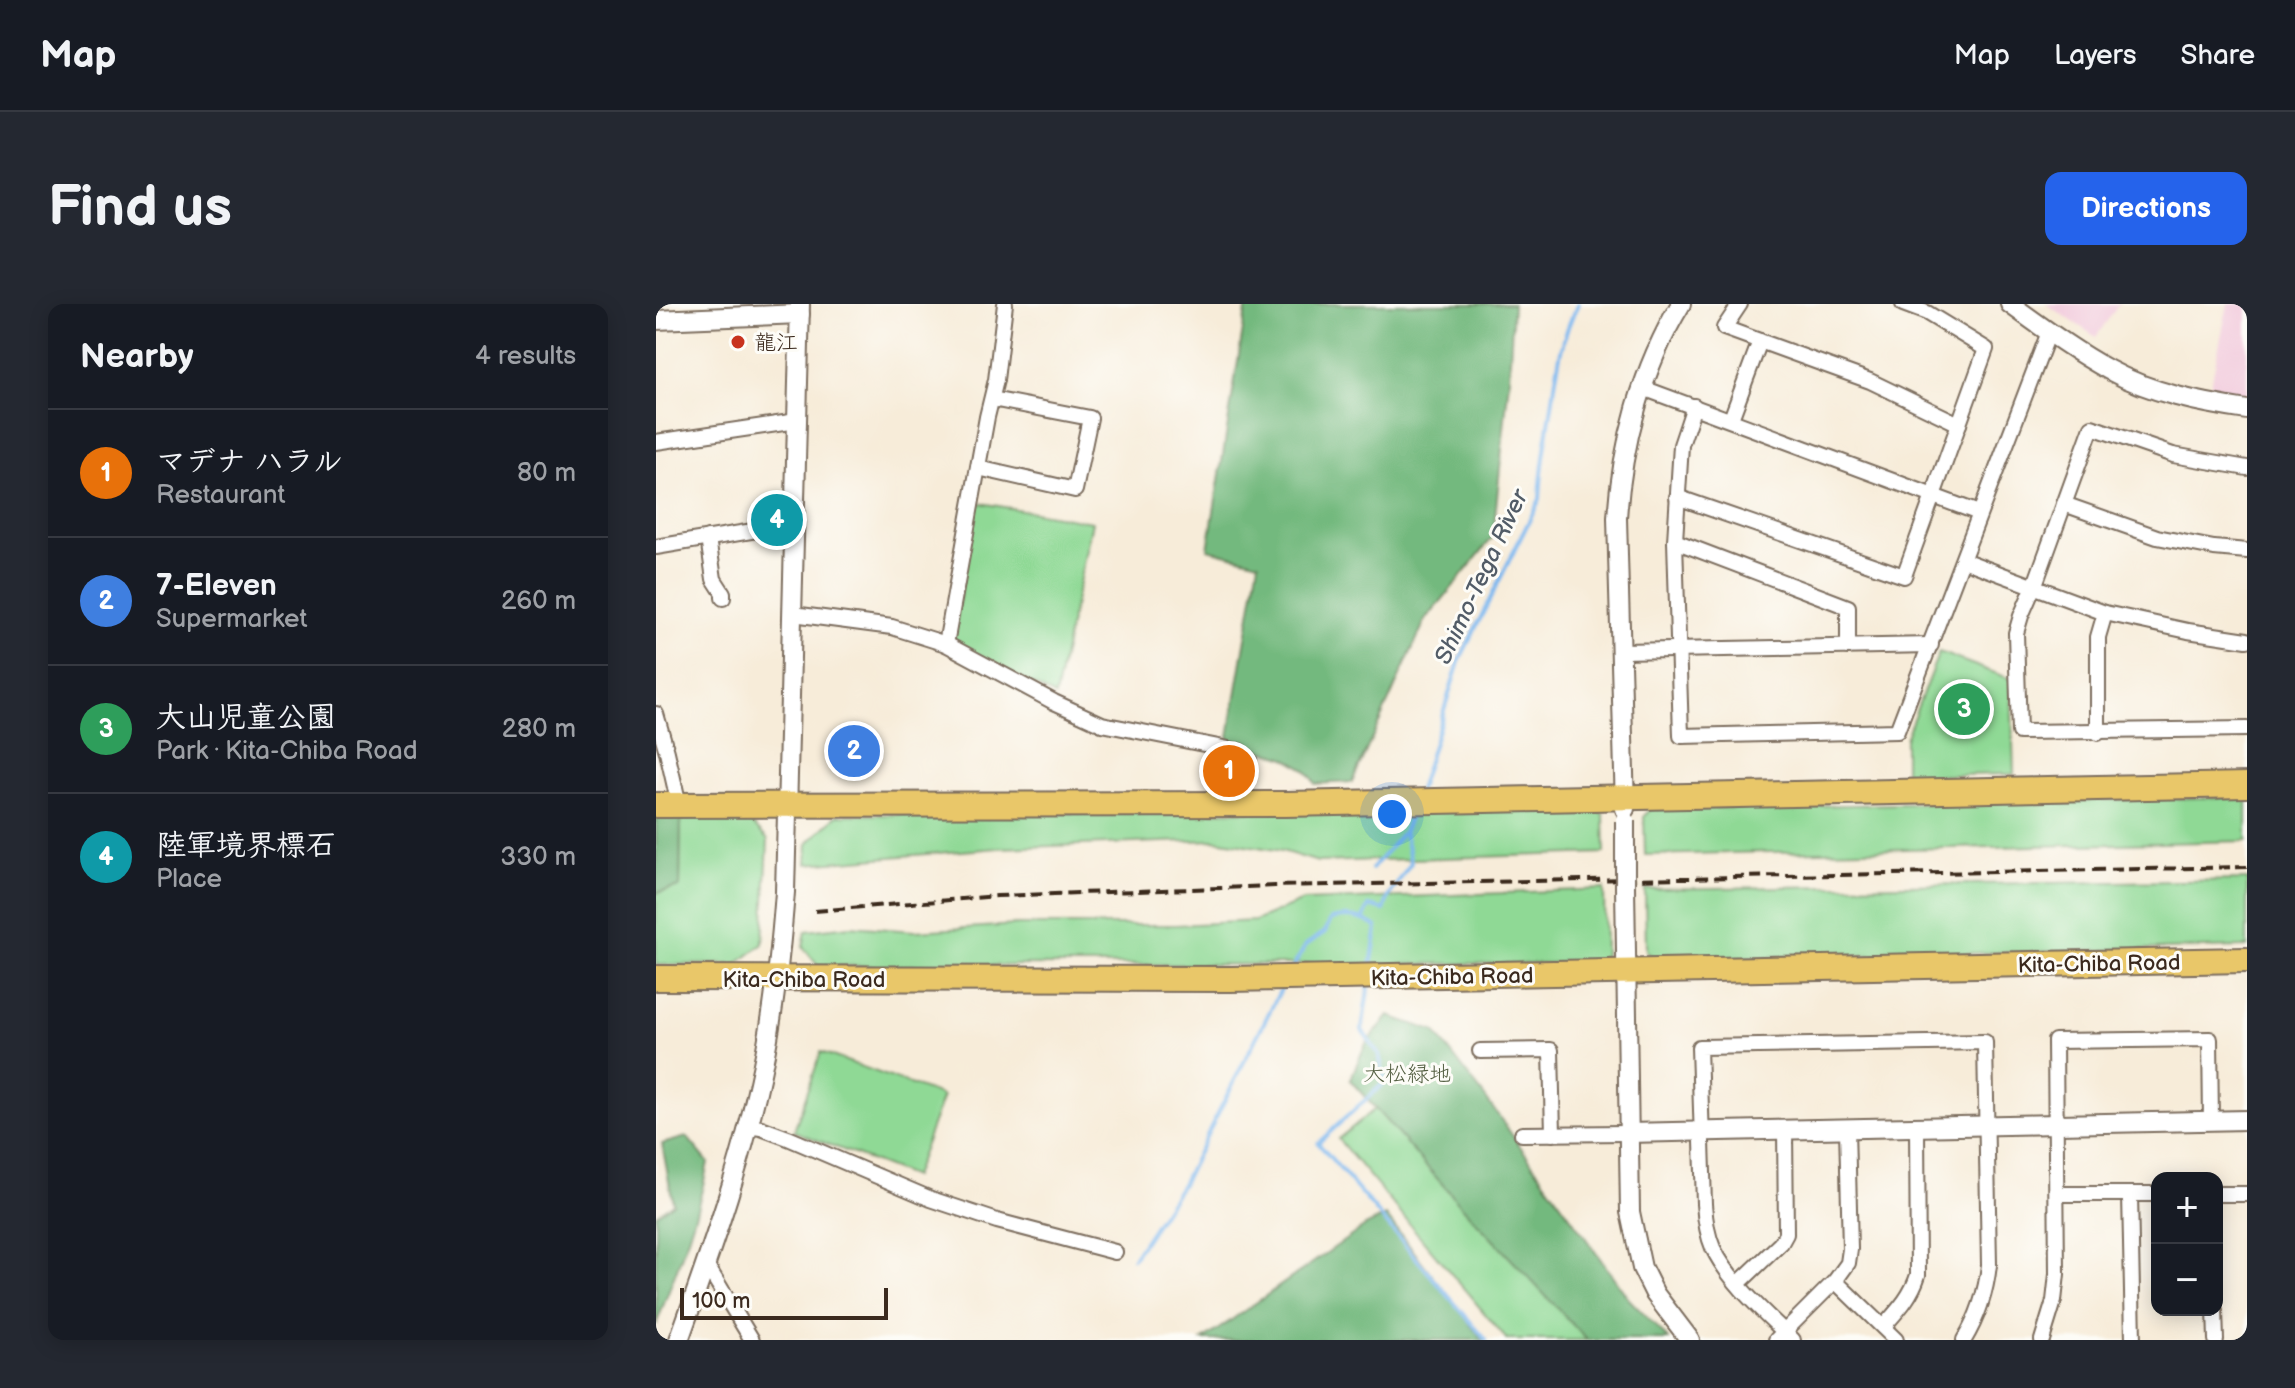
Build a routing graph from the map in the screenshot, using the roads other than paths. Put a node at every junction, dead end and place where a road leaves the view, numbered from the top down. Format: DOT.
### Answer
graph roads {
  1 [pos="1005,304"];
  2 [pos="1681,304"];
  3 [pos="1740,304"];
  4 [pos="1903,304"];
  5 [pos="2010,304"];
  6 [pos="800,309"];
  7 [pos="656,320"];
  8 [pos="2049,332"];
  9 [pos="1760,341"];
  10 [pos="1643,388"];
  11 [pos="992,399"];
  12 [pos="1694,406"];
  13 [pos="2247,410"];
  14 [pos="1731,419"];
  15 [pos="797,421"];
  16 [pos="1959,424"];
  17 [pos="656,442"];
  18 [pos="978,468"];
  19 [pos="2247,468"];
  20 [pos="1933,495"];
  21 [pos="1677,497"];
  22 [pos="2064,504"];
  23 [pos="1979,513"];
  24 [pos="794,524"];
  25 [pos="708,538"];
  26 [pos="1675,541"];
  27 [pos="656,547"];
  28 [pos="2247,551"];
  29 [pos="1963,560"];
  30 [pos="2034,586"];
  31 [pos="723,598"];
  32 [pos="2105,613"];
  33 [pos="793,614"];
  34 [pos="2247,640"];
  35 [pos="946,644"];
  36 [pos="1931,645"];
  37 [pos="1848,647"];
  38 [pos="1678,650"];
  39 [pos="1621,651"];
  40 [pos="657,721"];
  41 [pos="2247,729"];
  42 [pos="2098,733"];
  43 [pos="2247,785"];
  44 [pos="668,805"];
  45 [pos="788,805"];
  46 [pos="1241,805"];
  47 [pos="1625,810"];
  48 [pos="2247,960"];
  49 [pos="1626,962"];
  50 [pos="656,978"];
  51 [pos="777,979"];
  52 [pos="1480,1051"];
  53 [pos="2247,1120"];
  54 [pos="2211,1121"];
  55 [pos="2056,1124"];
  56 [pos="1986,1125"];
  57 [pos="747,1126"];
  58 [pos="1917,1127"];
  59 [pos="1847,1128"];
  60 [pos="1785,1129"];
  61 [pos="1700,1130"];
  62 [pos="1627,1133"];
  63 [pos="1522,1134"];
  64 [pos="1553,1134"];
  65 [pos="2057,1194"];
  66 [pos="2130,1194"];
  67 [pos="2151,1194"];
  68 [pos="2223,1194"];
  69 [pos="2247,1194"];
  70 [pos="1115,1252"];
  71 [pos="706,1264"];
  72 [pos="1835,1281"];
  73 [pos="1738,1284"];
  74 [pos="2215,1316"];
  75 [pos="1883,1327"];
  76 [pos="1785,1337"];
  77 [pos="679,1340"];
  78 [pos="752,1340"];
  79 [pos="1690,1340"];
  80 [pos="1896,1340"];
  81 [pos="1964,1340"];
  82 [pos="2042,1340"];
  83 [pos="2133,1340"];
  84 [pos="2216,1340"];
  1 -- 11 [label="street"];
  2 -- 10 [label="street"];
  3 -- 9 [label="street"];
  4 -- 16 [label="street"];
  5 -- 8 [label="street"];
  6 -- 7 [label="street"];
  6 -- 15 [label="street"];
  8 -- 13 [label="street"];
  8 -- 23 [label="street"];
  9 -- 14 [label="street"];
  9 -- 16 [label="street"];
  10 -- 12 [label="street"];
  10 -- 39 [label="street"];
  11 -- 18 [label="street"];
  11 -- 18 [label="street"];
  12 -- 14 [label="street"];
  12 -- 21 [label="street"];
  14 -- 20 [label="street"];
  15 -- 17 [label="street"];
  15 -- 24 [label="street"];
  16 -- 20 [label="street"];
  18 -- 35 [label="street"];
  19 -- 22 [label="street"];
  20 -- 21 [label="street"];
  20 -- 23 [label="street"];
  21 -- 26 [label="street"];
  22 -- 28 [label="street"];
  22 -- 30 [label="street"];
  23 -- 29 [label="street"];
  24 -- 25 [label="street"];
  24 -- 33 [label="street"];
  25 -- 27 [label="street"];
  25 -- 31 [label="street"];
  26 -- 37 [label="street"];
  26 -- 38 [label="street"];
  29 -- 30 [label="street"];
  29 -- 36 [label="street"];
  30 -- 32 [label="street"];
  30 -- 42 [label="street"];
  32 -- 34 [label="street"];
  32 -- 42 [label="street"];
  33 -- 35 [label="street"];
  33 -- 45 [label="street"];
  35 -- 46 [label="street"];
  36 -- 37 [label="street"];
  36 -- 38 [label="street"];
  37 -- 38 [label="street"];
  38 -- 39 [label="street"];
  39 -- 47 [label="street"];
  40 -- 44 [label="street"];
  41 -- 42 [label="street"];
  43 -- 47 [label="highway"];
  44 -- 45 [label="highway"];
  45 -- 46 [label="highway"];
  45 -- 51 [label="street"];
  46 -- 47 [label="highway"];
  47 -- 49 [label="street, bridge"];
  48 -- 49 [label="highway, Kita-Chiba Road"];
  49 -- 51 [label="highway, Kita-Chiba Road"];
  49 -- 62 [label="street"];
  50 -- 51 [label="highway, Kita-Chiba Road"];
  51 -- 57 [label="street"];
  52 -- 64 [label="street"];
  53 -- 54 [label="street"];
  54 -- 55 [label="street"];
  54 -- 55 [label="street"];
  55 -- 56 [label="street"];
  55 -- 65 [label="street"];
  56 -- 58 [label="street"];
  56 -- 61 [label="street"];
  56 -- 81 [label="street"];
  57 -- 70 [label="street"];
  57 -- 71 [label="street"];
  58 -- 59 [label="street"];
  58 -- 75 [label="street"];
  59 -- 60 [label="street"];
  59 -- 72 [label="street"];
  60 -- 61 [label="street"];
  60 -- 73 [label="street"];
  61 -- 62 [label="street"];
  61 -- 73 [label="street"];
  62 -- 64 [label="street"];
  62 -- 79 [label="street"];
  63 -- 64 [label="street"];
  65 -- 66 [label="street"];
  65 -- 82 [label="street"];
  66 -- 67 [label="street"];
  66 -- 83 [label="street"];
  68 -- 69 [label="street"];
  71 -- 77 [label="street"];
  71 -- 78 [label="street"];
  72 -- 75 [label="street"];
  72 -- 76 [label="street"];
  73 -- 76 [label="street"];
  74 -- 84 [label="street"];
  75 -- 80 [label="street"];
}
